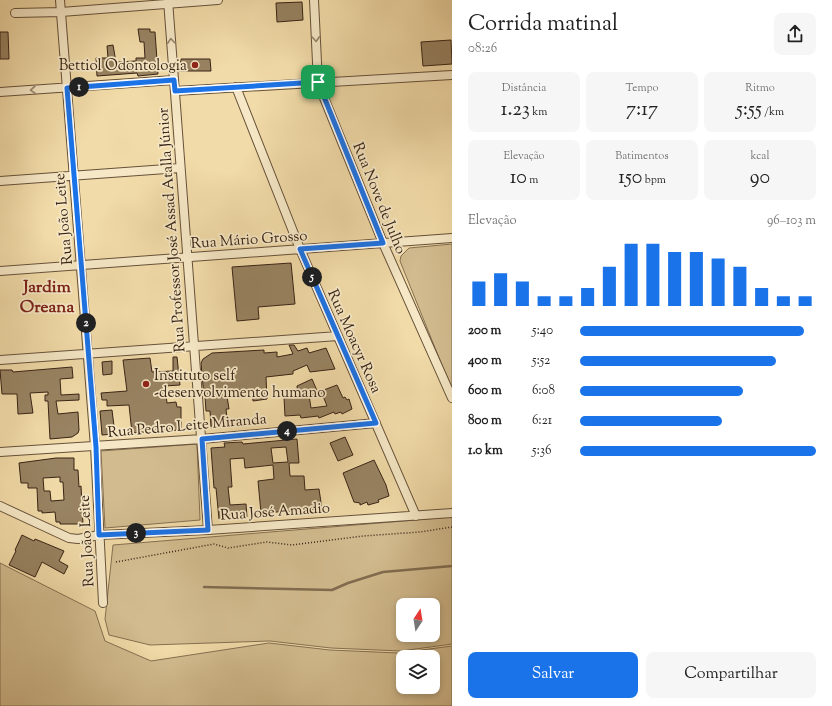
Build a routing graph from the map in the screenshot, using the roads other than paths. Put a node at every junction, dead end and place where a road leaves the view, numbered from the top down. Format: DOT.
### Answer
graph roads {
  1 [pos="60,0"];
  2 [pos="218,0"];
  3 [pos="314,0"];
  4 [pos="168,2"];
  5 [pos="61,12"];
  6 [pos="15,13"];
  7 [pos="452,75"];
  8 [pos="174,80"];
  9 [pos="318,82"];
  10 [pos="236,87"];
  11 [pos="67,88"];
  12 [pos="175,91"];
  13 [pos="0,92"];
  14 [pos="180,168"];
  15 [pos="74,176"];
  16 [pos="0,181"];
  17 [pos="452,238"];
  18 [pos="383,243"];
  19 [pos="300,249"];
  20 [pos="187,258"];
  21 [pos="81,265"];
  22 [pos="0,271"];
  23 [pos="338,336"];
  24 [pos="194,346"];
  25 [pos="88,354"];
  26 [pos="0,360"];
  27 [pos="452,398"];
  28 [pos="376,423"];
  29 [pos="202,439"];
  30 [pos="96,447"];
  31 [pos="0,452"];
  32 [pos="0,506"];
  33 [pos="452,513"];
  34 [pos="416,516"];
  35 [pos="208,530"];
  36 [pos="99,535"];
  37 [pos="103,603"];
  1 -- 5 [label="street, Rua João Leite"];
  2 -- 4 [label="street"];
  3 -- 9 [label="street, Rua Nove de Julho, one-way"];
  4 -- 5 [label="street"];
  8 -- 4 [label="street, Rua Professor José Assad Atalla Júnior, one-way"];
  5 -- 6 [label="street"];
  5 -- 11 [label="street, Rua João Leite"];
  7 -- 9 [label="street"];
  8 -- 11 [label="street"];
  8 -- 12 [label="street, Rua Professor José Assad Atalla Júnior"];
  9 -- 10 [label="street"];
  9 -- 18 [label="street, Rua Nove de Julho"];
  10 -- 12 [label="street"];
  10 -- 19 [label="street, Rua Moacyr Rosa"];
  11 -- 13 [label="street, one-way"];
  11 -- 15 [label="street, Rua João Leite"];
  12 -- 14 [label="street, Rua Professor José Assad Atalla Júnior"];
  14 -- 15 [label="street"];
  14 -- 20 [label="street, Rua Professor José Assad Atalla Júnior"];
  15 -- 16 [label="street"];
  15 -- 21 [label="street, Rua João Leite"];
  17 -- 18 [label="street, Rua Mário Grosso"];
  18 -- 19 [label="street, Rua Mário Grosso"];
  18 -- 27 [label="street, Rua Nove de Julho"];
  19 -- 20 [label="street, Rua Mário Grosso"];
  19 -- 23 [label="street, Rua Moacyr Rosa"];
  20 -- 21 [label="street, Rua Mário Grosso"];
  20 -- 24 [label="street, Rua Professor José Assad Atalla Júnior"];
  21 -- 22 [label="street, Rua Mário Grosso"];
  21 -- 25 [label="street, Rua João Leite"];
  23 -- 24 [label="street"];
  23 -- 28 [label="street, Rua Moacyr Rosa"];
  24 -- 25 [label="street"];
  24 -- 29 [label="street, Rua Professor José Assad Atalla Júnior"];
  25 -- 26 [label="street"];
  25 -- 30 [label="street, Rua João Leite"];
  28 -- 29 [label="street, Rua Pedro Leite Miranda"];
  28 -- 34 [label="street, Rua Moacyr Rosa"];
  29 -- 30 [label="street, Rua Pedro Leite Miranda"];
  29 -- 35 [label="street, Rua Professor José Assad Atalla Júnior"];
  30 -- 31 [label="street, Rua Pedro Leite Miranda"];
  30 -- 36 [label="street, Rua João Leite"];
  32 -- 36 [label="street, Rua José Amadio"];
  33 -- 34 [label="street, Rua José Amadio"];
  34 -- 35 [label="street, Rua José Amadio"];
  35 -- 36 [label="street, Rua José Amadio"];
  36 -- 37 [label="street, Rua João Leite"];
}
